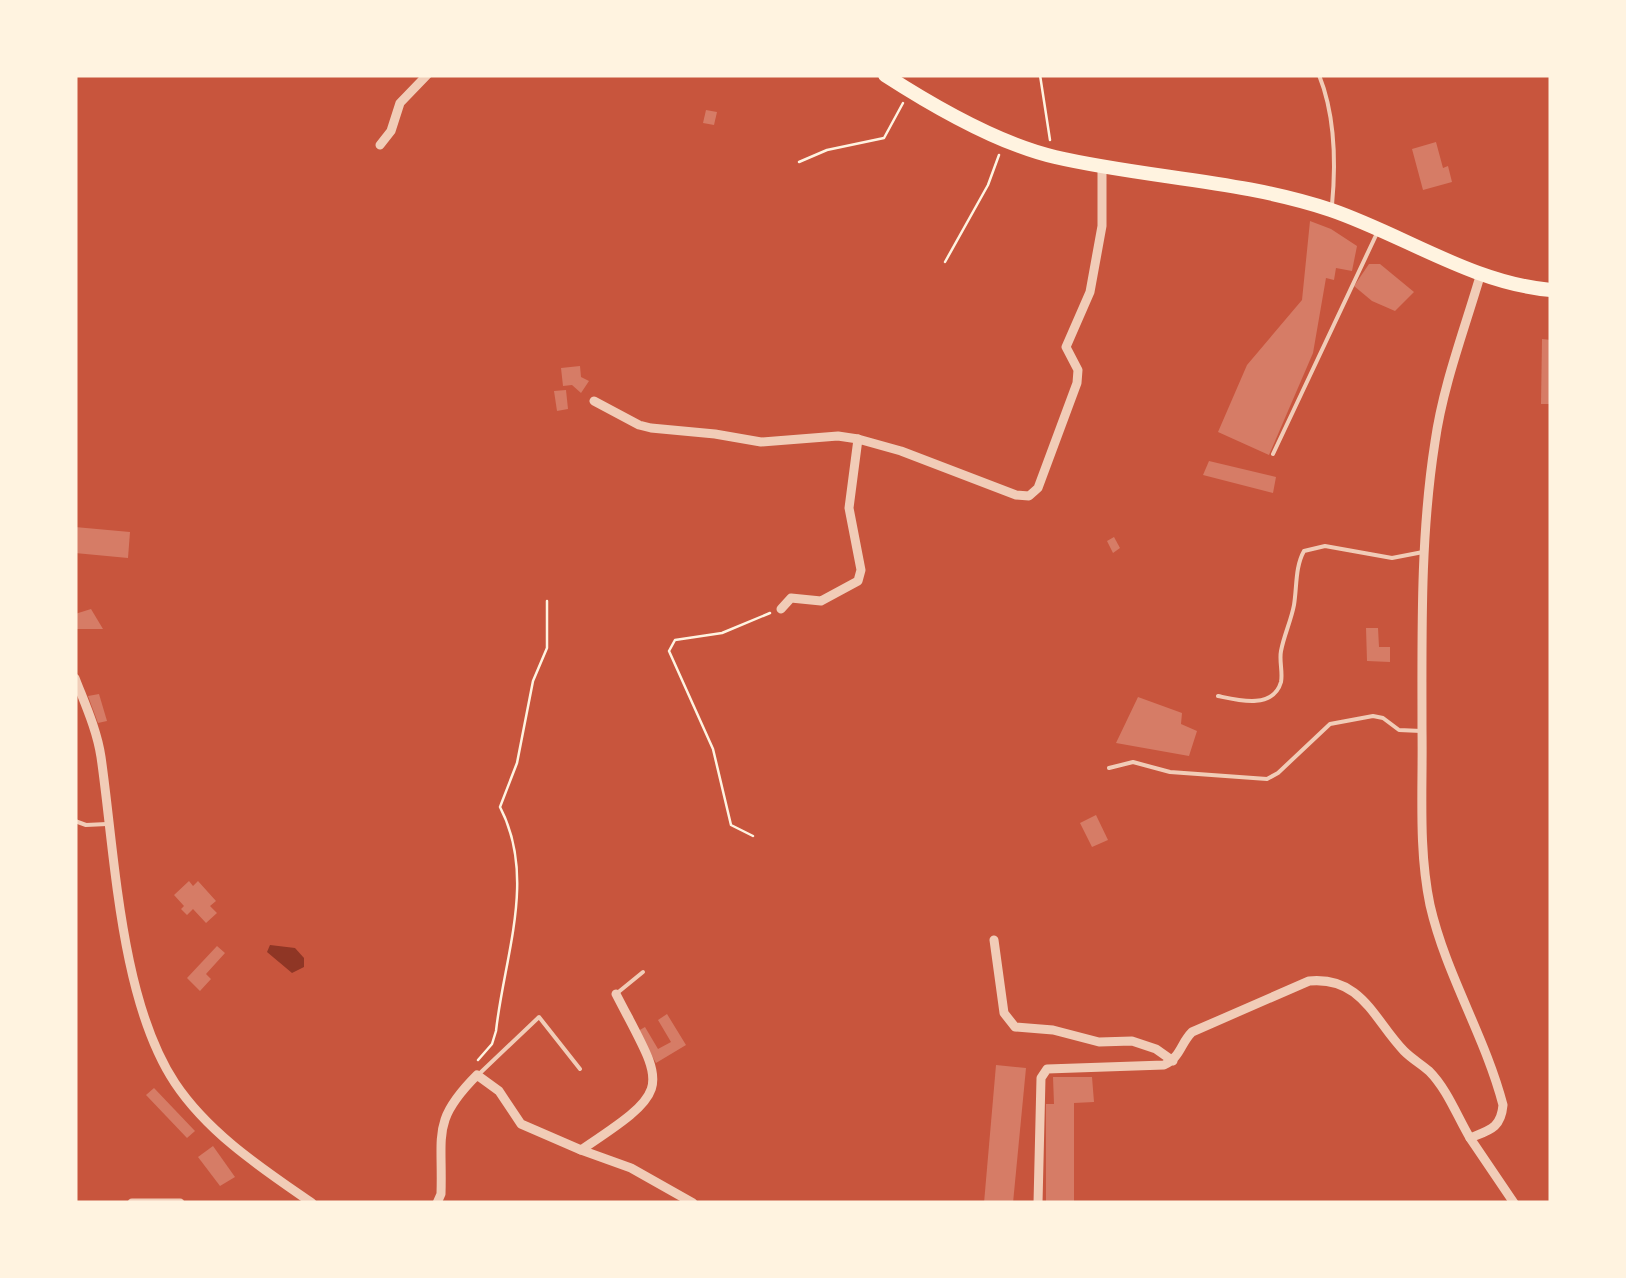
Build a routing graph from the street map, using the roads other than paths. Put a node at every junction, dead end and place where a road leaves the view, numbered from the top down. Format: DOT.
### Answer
graph roads {
  1 [pos="428,75"];
  2 [pos="884,75"];
  3 [pos="1319,75"];
  4 [pos="380,145"];
  5 [pos="1102,166"];
  6 [pos="1331,210"];
  7 [pos="1378,231"];
  8 [pos="1481,273"];
  9 [pos="1551,290"];
  10 [pos="594,401"];
  11 [pos="858,438"];
  12 [pos="1273,454"];
  13 [pos="1423,552"];
  14 [pos="781,609"];
  15 [pos="75,678"];
  16 [pos="1218,696"];
  17 [pos="1422,731"];
  18 [pos="1109,768"];
  19 [pos="75,821"];
  20 [pos="107,824"];
  21 [pos="994,940"];
  22 [pos="643,972"];
  23 [pos="616,994"];
  24 [pos="1172,1061"];
  25 [pos="580,1069"];
  26 [pos="478,1075"];
  27 [pos="1470,1138"];
  28 [pos="581,1150"];
  29 [pos="132,1203"];
  30 [pos="180,1203"];
  31 [pos="312,1203"];
  32 [pos="437,1203"];
  33 [pos="693,1203"];
  34 [pos="1038,1203"];
  35 [pos="1514,1203"];
  1 -- 4 [label="street"];
  2 -- 5 [label="main road"];
  3 -- 6 [label="lane"];
  5 -- 6 [label="main road"];
  5 -- 11 [label="street"];
  6 -- 7 [label="main road"];
  7 -- 8 [label="main road"];
  7 -- 12 [label="lane"];
  8 -- 9 [label="main road"];
  8 -- 13 [label="street"];
  10 -- 11 [label="street"];
  11 -- 14 [label="street"];
  13 -- 16 [label="lane"];
  13 -- 17 [label="street"];
  15 -- 20 [label="street"];
  17 -- 18 [label="lane"];
  17 -- 27 [label="street"];
  19 -- 20 [label="lane"];
  20 -- 31 [label="street"];
  21 -- 24 [label="street"];
  22 -- 23 [label="lane"];
  23 -- 28 [label="street"];
  24 -- 27 [label="street"];
  24 -- 34 [label="street"];
  25 -- 26 [label="lane"];
  26 -- 28 [label="street"];
  26 -- 32 [label="street"];
  27 -- 35 [label="street"];
  28 -- 33 [label="street"];
  29 -- 30 [label="street"];
}
